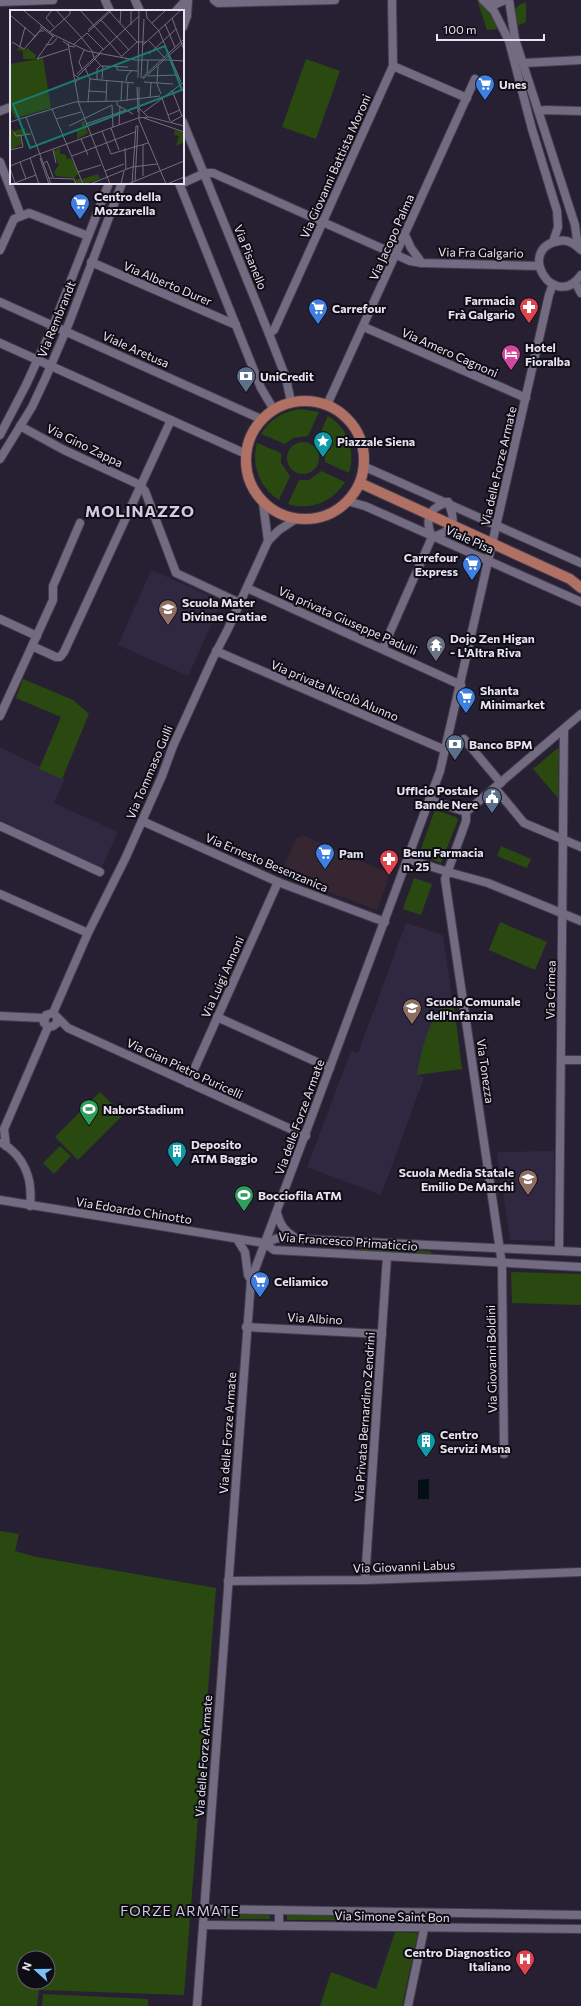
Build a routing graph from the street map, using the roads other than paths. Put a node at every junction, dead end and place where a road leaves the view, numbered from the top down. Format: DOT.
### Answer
graph roads {
  1 [pos="53,0"];
  2 [pos="105,0"];
  3 [pos="135,0"];
  4 [pos="187,0"];
  5 [pos="214,0"];
  6 [pos="335,0"];
  7 [pos="392,0"];
  8 [pos="505,0"];
  9 [pos="509,0"];
  10 [pos="485,1"];
  11 [pos="0,2"];
  12 [pos="110,10"];
  13 [pos="140,10"];
  14 [pos="177,10"];
  15 [pos="184,24"];
  16 [pos="581,60"];
  17 [pos="524,63"];
  18 [pos="393,66"];
  19 [pos="475,79"];
  20 [pos="467,98"];
  21 [pos="10,107"];
  22 [pos="539,111"];
  23 [pos="581,111"];
  24 [pos="0,112"];
  25 [pos="184,124"];
  26 [pos="0,162"];
  27 [pos="204,173"];
  28 [pos="184,182"];
  29 [pos="109,184"];
  30 [pos="122,184"];
  31 [pos="181,184"];
  32 [pos="21,216"];
  33 [pos="324,221"];
  34 [pos="405,234"];
  35 [pos="88,236"];
  36 [pos="553,242"];
  37 [pos="580,249"];
  38 [pos="0,250"];
  39 [pos="396,255"];
  40 [pos="91,262"];
  41 [pos="422,263"];
  42 [pos="539,266"];
  43 [pos="581,275"];
  44 [pos="575,282"];
  45 [pos="553,284"];
  46 [pos="581,293"];
  47 [pos="0,302"];
  48 [pos="236,325"];
  49 [pos="53,326"];
  50 [pos="364,327"];
  51 [pos="66,331"];
  52 [pos="269,334"];
  53 [pos="0,343"];
  54 [pos="37,360"];
  55 [pos="50,366"];
  56 [pos="526,398"];
  57 [pos="291,402"];
  58 [pos="327,405"];
  59 [pos="274,410"];
  60 [pos="262,418"];
  61 [pos="171,420"];
  62 [pos="20,426"];
  63 [pos="0,435"];
  64 [pos="246,454"];
  65 [pos="0,459"];
  66 [pos="363,466"];
  67 [pos="360,483"];
  68 [pos="140,485"];
  69 [pos="347,501"];
  70 [pos="448,502"];
  71 [pos="263,503"];
  72 [pos="430,515"];
  73 [pos="296,519"];
  74 [pos="80,523"];
  75 [pos="451,525"];
  76 [pos="497,526"];
  77 [pos="432,537"];
  78 [pos="268,540"];
  79 [pos="493,543"];
  80 [pos="489,562"];
  81 [pos="581,563"];
  82 [pos="570,579"];
  83 [pos="581,580"];
  84 [pos="247,588"];
  85 [pos="581,588"];
  86 [pos="581,602"];
  87 [pos="240,603"];
  88 [pos="0,619"];
  89 [pos="37,636"];
  90 [pos="32,646"];
  91 [pos="383,648"];
  92 [pos="216,651"];
  93 [pos="461,685"];
  94 [pos="581,714"];
  95 [pos="0,716"];
  96 [pos="564,729"];
  97 [pos="464,739"];
  98 [pos="446,750"];
  99 [pos="498,786"];
  100 [pos="430,800"];
  101 [pos="466,812"];
  102 [pos="142,822"];
  103 [pos="0,826"];
  104 [pos="564,840"];
  105 [pos="581,847"];
  106 [pos="414,861"];
  107 [pos="100,872"];
  108 [pos="448,872"];
  109 [pos="278,882"];
  110 [pos="0,894"];
  111 [pos="563,913"];
  112 [pos="581,921"];
  113 [pos="385,922"];
  114 [pos="88,933"];
  115 [pos="0,1016"];
  116 [pos="55,1016"];
  117 [pos="217,1017"];
  118 [pos="43,1018"];
  119 [pos="48,1027"];
  120 [pos="562,1060"];
  121 [pos="581,1060"];
  122 [pos="330,1068"];
  123 [pos="188,1083"];
  124 [pos="2,1130"];
  125 [pos="306,1136"];
  126 [pos="3,1144"];
  127 [pos="0,1200"];
  128 [pos="30,1206"];
  129 [pos="277,1213"];
  130 [pos="298,1238"];
  131 [pos="237,1239"];
  132 [pos="353,1242"];
  133 [pos="264,1243"];
  134 [pos="434,1246"];
  135 [pos="448,1247"];
  136 [pos="500,1249"];
  137 [pos="526,1251"];
  138 [pos="559,1251"];
  139 [pos="581,1252"];
  140 [pos="351,1255"];
  141 [pos="387,1257"];
  142 [pos="433,1259"];
  143 [pos="446,1259"];
  144 [pos="502,1264"];
  145 [pos="526,1264"];
  146 [pos="581,1267"];
  147 [pos="251,1280"];
  148 [pos="246,1326"];
  149 [pos="382,1334"];
  150 [pos="504,1454"];
  151 [pos="581,1572"];
  152 [pos="364,1580"];
  153 [pos="228,1581"];
  154 [pos="204,1908"];
  155 [pos="279,1910"];
  156 [pos="552,1915"];
  157 [pos="581,1915"];
  158 [pos="203,1925"];
  159 [pos="279,1926"];
  160 [pos="424,1928"];
  161 [pos="552,1929"];
  162 [pos="581,1929"];
  163 [pos="198,2006"];
  164 [pos="408,2006"];
  1 -- 11 [label="street"];
  2 -- 12 [label="street"];
  3 -- 13 [label="street"];
  4 -- 14 [label="street"];
  4 -- 15 [label="street"];
  5 -- 6 [label="street"];
  7 -- 18 [label="street, Via Giovanni Battista Moroni"];
  8 -- 10 [label="street"];
  9 -- 17 [label="street"];
  10 -- 36 [label="street"];
  16 -- 17 [label="street"];
  17 -- 22 [label="street"];
  18 -- 20 [label="street"];
  18 -- 33 [label="street, Via Giovanni Battista Moroni"];
  19 -- 20 [label="street, Via Jacopo Palma"];
  20 -- 34 [label="street, Via Jacopo Palma"];
  21 -- 24 [label="street"];
  22 -- 23 [label="street"];
  22 -- 37 [label="street"];
  25 -- 27 [label="street, Via Pisanello"];
  26 -- 32 [label="street"];
  27 -- 28 [label="street"];
  27 -- 33 [label="street, Via Fra Galgario"];
  27 -- 52 [label="street, Via Pisanello"];
  29 -- 35 [label="street, Via Rembrandt"];
  30 -- 40 [label="street, Via Rembrandt"];
  31 -- 48 [label="street"];
  32 -- 35 [label="street"];
  32 -- 38 [label="street"];
  33 -- 39 [label="street, Via Fra Galgario"];
  33 -- 52 [label="street, Via Giovanni Battista Moroni"];
  34 -- 39 [label="street, Via Jacopo Palma"];
  34 -- 41 [label="street, Via Fra Galgario"];
  35 -- 49 [label="street, Via Rembrandt"];
  36 -- 37 [label="street"];
  36 -- 42 [label="street"];
  39 -- 41 [label="street, Via Fra Galgario"];
  39 -- 50 [label="street, Via Jacopo Palma"];
  40 -- 48 [label="street, Via Alberto Durer"];
  40 -- 51 [label="street, Via Rembrandt"];
  41 -- 42 [label="street, Via Fra Galgario"];
  42 -- 45 [label="street"];
  43 -- 44 [label="street"];
  44 -- 45 [label="street"];
  44 -- 46 [label="street"];
  45 -- 56 [label="street, Via delle Forze Armate"];
  47 -- 49 [label="street, Viale Aretusa"];
  48 -- 59 [label="street"];
  49 -- 51 [label="street, Viale Aretusa"];
  49 -- 54 [label="street, Via Rembrandt"];
  50 -- 56 [label="street, Via Amero Cagnoni"];
  50 -- 58 [label="street, Via Jacopo Palma"];
  51 -- 55 [label="street, Via Rembrandt"];
  51 -- 60 [label="street, Viale Aretusa"];
  52 -- 57 [label="street, Via Pisanello"];
  53 -- 54 [label="street"];
  54 -- 55 [label="street"];
  54 -- 63 [label="street, Via Rembrandt"];
  55 -- 61 [label="street"];
  55 -- 62 [label="street, Via Rembrandt"];
  56 -- 76 [label="street, Via delle Forze Armate"];
  57 -- 58 [label="main road"];
  57 -- 59 [label="main road"];
  58 -- 66 [label="main road"];
  59 -- 60 [label="main road"];
  60 -- 64 [label="main road"];
  61 -- 64 [label="street"];
  61 -- 68 [label="street"];
  62 -- 65 [label="street, Via Rembrandt"];
  62 -- 68 [label="street, Via Gino Zappa"];
  64 -- 71 [label="main road"];
  66 -- 67 [label="main road"];
  66 -- 70 [label="street, Viale Pisa"];
  67 -- 69 [label="main road"];
  67 -- 72 [label="main road, Viale Pisa"];
  68 -- 87 [label="street"];
  68 -- 90 [label="street"];
  69 -- 73 [label="main road"];
  69 -- 77 [label="street, Viale Pisa"];
  70 -- 72 [label="street"];
  70 -- 75 [label="street"];
  70 -- 76 [label="street, Viale Pisa"];
  71 -- 73 [label="main road"];
  71 -- 78 [label="street"];
  72 -- 75 [label="main road, Viale Pisa"];
  72 -- 77 [label="street"];
  73 -- 78 [label="street, Via Tommaso Gulli"];
  74 -- 89 [label="street"];
  75 -- 77 [label="street"];
  75 -- 79 [label="main road, Viale Pisa"];
  76 -- 79 [label="street, Via delle Forze Armate"];
  76 -- 81 [label="street, Viale Pisa"];
  77 -- 80 [label="street, Viale Pisa"];
  77 -- 91 [label="street"];
  78 -- 84 [label="street, Via Tommaso Gulli"];
  79 -- 80 [label="street, Via delle Forze Armate"];
  79 -- 82 [label="main road, Viale Pisa"];
  80 -- 86 [label="street, Viale Pisa"];
  80 -- 93 [label="street, Via delle Forze Armate"];
  82 -- 83 [label="main road"];
  82 -- 85 [label="main road"];
  84 -- 87 [label="street, Via Tommaso Gulli"];
  84 -- 91 [label="street, Via privata Giuseppe Padulli"];
  87 -- 92 [label="street, Via Tommaso Gulli"];
  88 -- 89 [label="street"];
  89 -- 90 [label="street"];
  90 -- 95 [label="street"];
  91 -- 93 [label="street, Via privata Giuseppe Padulli"];
  92 -- 98 [label="street, Via privata Nicolò Alunno"];
  92 -- 102 [label="street, Via Tommaso Gulli"];
  93 -- 98 [label="street, Via delle Forze Armate"];
  94 -- 96 [label="street"];
  96 -- 99 [label="street"];
  96 -- 104 [label="street, Via Crimea"];
  97 -- 99 [label="street"];
  98 -- 100 [label="street, Via delle Forze Armate"];
  99 -- 101 [label="street"];
  99 -- 104 [label="street"];
  100 -- 101 [label="street"];
  100 -- 113 [label="street, Via delle Forze Armate"];
  101 -- 108 [label="street, Via Tonezza"];
  102 -- 109 [label="street, Via Ernesto Besenzanica"];
  102 -- 114 [label="street, Via Tommaso Gulli"];
  103 -- 107 [label="street"];
  104 -- 105 [label="street"];
  104 -- 111 [label="street, Via Crimea"];
  106 -- 108 [label="street"];
  108 -- 111 [label="street"];
  108 -- 136 [label="street, Via Tonezza"];
  109 -- 113 [label="street, Via Ernesto Besenzanica"];
  109 -- 117 [label="street, Via Luigi Annoni"];
  110 -- 114 [label="street"];
  111 -- 112 [label="street"];
  111 -- 120 [label="street, Via Crimea"];
  113 -- 122 [label="street, Via delle Forze Armate"];
  114 -- 116 [label="street, Via Tommaso Gulli"];
  115 -- 118 [label="street"];
  116 -- 118 [label="street"];
  116 -- 119 [label="street"];
  116 -- 123 [label="street, Via Gian Pietro Puricelli"];
  117 -- 122 [label="street"];
  117 -- 123 [label="street, Via Luigi Annoni"];
  118 -- 119 [label="street"];
  119 -- 124 [label="street"];
  120 -- 121 [label="street"];
  120 -- 138 [label="street, Via Crimea"];
  122 -- 125 [label="street, Via delle Forze Armate"];
  123 -- 125 [label="street, Via Gian Pietro Puricelli"];
  124 -- 126 [label="street"];
  125 -- 129 [label="street, Via delle Forze Armate"];
  126 -- 128 [label="street"];
  127 -- 128 [label="street, Via Edoardo Chinotto"];
  128 -- 131 [label="street, Via Edoardo Chinotto"];
  129 -- 130 [label="street"];
  129 -- 133 [label="street, Via delle Forze Armate"];
  130 -- 132 [label="street, Via Francesco Primaticcio"];
  130 -- 133 [label="street, Via Francesco Primaticcio"];
  131 -- 133 [label="street, Via Edoardo Chinotto"];
  131 -- 147 [label="street"];
  132 -- 134 [label="street, Via Francesco Primaticcio"];
  132 -- 140 [label="street"];
  133 -- 140 [label="street, Via Francesco Primaticcio"];
  133 -- 147 [label="street, Via delle Forze Armate"];
  134 -- 135 [label="street, Via Francesco Primaticcio"];
  134 -- 142 [label="street"];
  135 -- 136 [label="street, Via Francesco Primaticcio"];
  135 -- 143 [label="street"];
  136 -- 137 [label="street, Via Francesco Primaticcio"];
  136 -- 144 [label="street, Via Tonezza"];
  137 -- 138 [label="street, Via Francesco Primaticcio"];
  137 -- 145 [label="street"];
  138 -- 139 [label="street, Via Francesco Primaticcio"];
  140 -- 141 [label="street, Via Francesco Primaticcio"];
  141 -- 142 [label="street, Via Francesco Primaticcio"];
  141 -- 149 [label="street, Via Privata Bernardino Zendrini"];
  142 -- 143 [label="street, Via Francesco Primaticcio"];
  143 -- 144 [label="street, Via Francesco Primaticcio"];
  144 -- 145 [label="street, Via Francesco Primaticcio"];
  144 -- 150 [label="street, Via Giovanni Boldini"];
  145 -- 146 [label="street, Via Francesco Primaticcio"];
  147 -- 148 [label="street, Via delle Forze Armate"];
  148 -- 149 [label="street, Via Albino"];
  148 -- 153 [label="street, Via delle Forze Armate"];
  149 -- 152 [label="street, Via Privata Bernardino Zendrini"];
  151 -- 152 [label="street, Via Giovanni Labus"];
  152 -- 153 [label="street, Via Giovanni Labus"];
  153 -- 154 [label="street, Via delle Forze Armate"];
  154 -- 155 [label="street, Via Simone Saint Bon"];
  154 -- 158 [label="street, Via delle Forze Armate"];
  155 -- 156 [label="street, Via Simone Saint Bon"];
  155 -- 159 [label="street"];
  156 -- 157 [label="street, Via Simone Saint Bon"];
  156 -- 161 [label="street"];
  158 -- 159 [label="street, Via Simone Saint Bon"];
  158 -- 163 [label="street, Via delle Forze Armate"];
  159 -- 160 [label="street, Via Simone Saint Bon"];
  160 -- 161 [label="street, Via Simone Saint Bon"];
  160 -- 164 [label="street"];
  161 -- 162 [label="street, Via Simone Saint Bon"];
}
